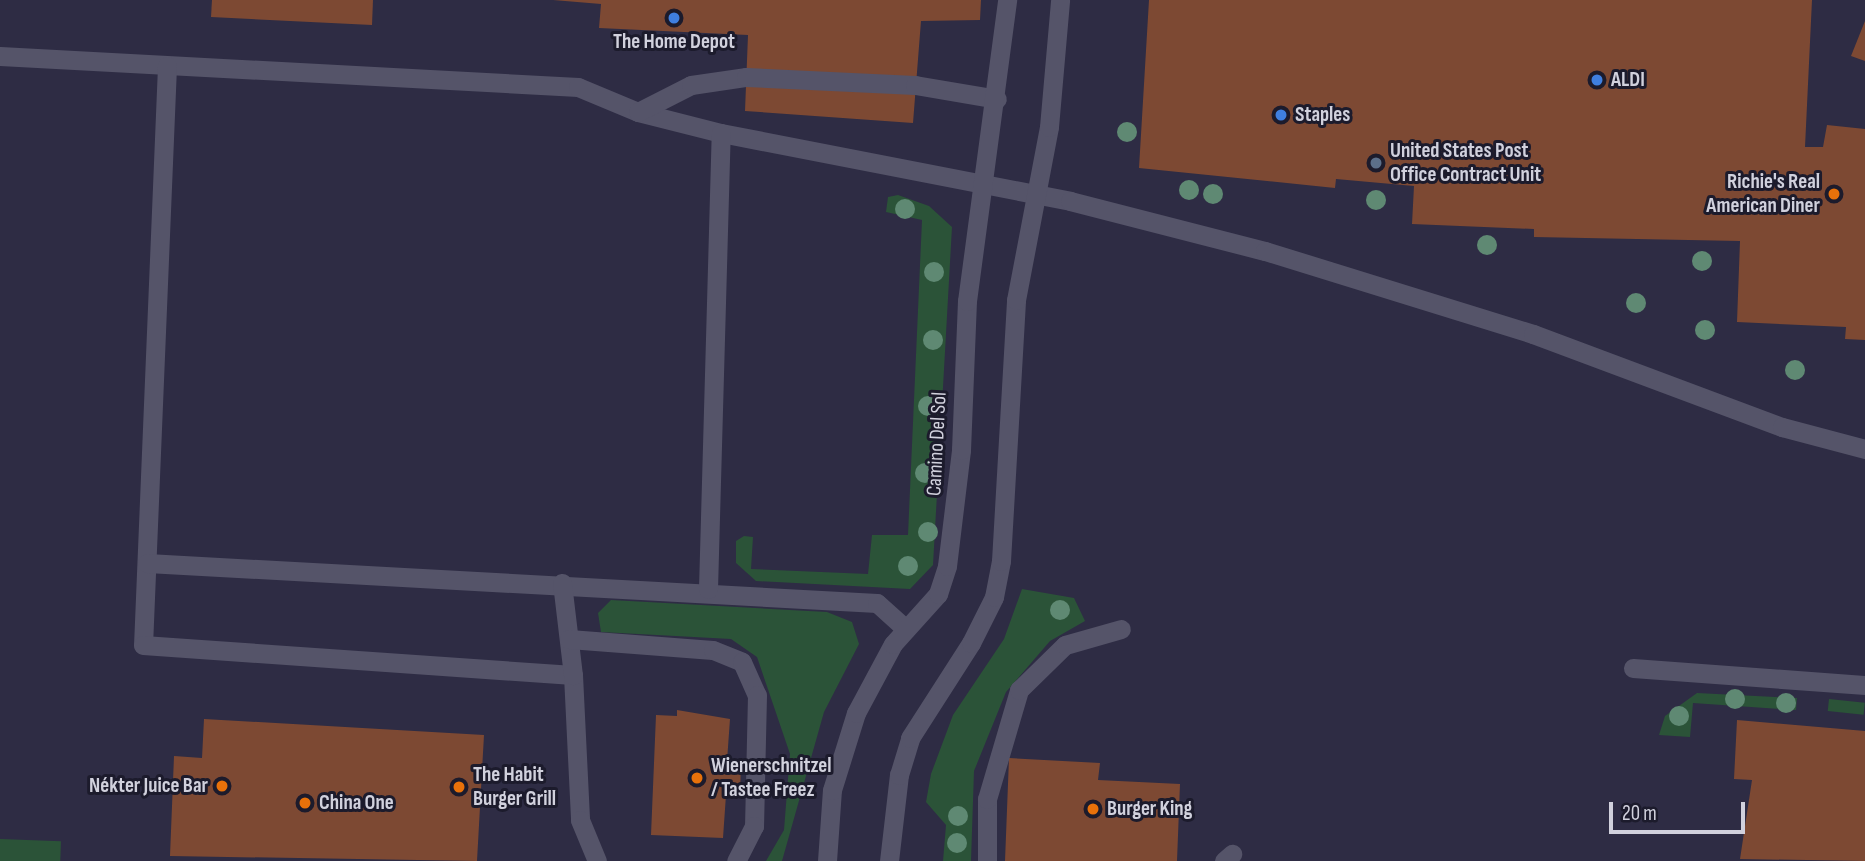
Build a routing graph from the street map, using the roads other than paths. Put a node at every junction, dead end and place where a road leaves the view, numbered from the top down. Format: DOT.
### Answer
graph roads {
  1 [pos="1007,0"];
  2 [pos="1060,0"];
  3 [pos="0,56"];
  4 [pos="167,66"];
  5 [pos="997,99"];
  6 [pos="638,112"];
  7 [pos="721,133"];
  8 [pos="985,186"];
  9 [pos="1036,195"];
  10 [pos="1865,449"];
  11 [pos="147,563"];
  12 [pos="562,583"];
  13 [pos="708,590"];
  14 [pos="906,629"];
  15 [pos="1121,629"];
  16 [pos="569,639"];
  17 [pos="1633,668"];
  18 [pos="573,675"];
  19 [pos="1865,685"];
  20 [pos="597,861"];
  21 [pos="736,861"];
  22 [pos="827,861"];
  23 [pos="889,861"];
  24 [pos="987,861"];
  1 -- 5 [label="street, Camino Del Sol"];
  2 -- 9 [label="street"];
  3 -- 4 [label="street"];
  4 -- 6 [label="street"];
  4 -- 11 [label="street"];
  5 -- 6 [label="street"];
  5 -- 8 [label="street, Camino Del Sol"];
  6 -- 7 [label="street"];
  7 -- 8 [label="street"];
  7 -- 13 [label="street"];
  8 -- 9 [label="street"];
  8 -- 14 [label="street, Camino Del Sol"];
  9 -- 10 [label="street"];
  9 -- 23 [label="street"];
  11 -- 12 [label="street"];
  11 -- 18 [label="street"];
  12 -- 13 [label="street"];
  12 -- 16 [label="street"];
  13 -- 14 [label="street"];
  14 -- 22 [label="street, Camino Del Sol"];
  15 -- 24 [label="street"];
  16 -- 18 [label="street"];
  16 -- 21 [label="street"];
  17 -- 19 [label="street"];
  18 -- 20 [label="street"];
}
